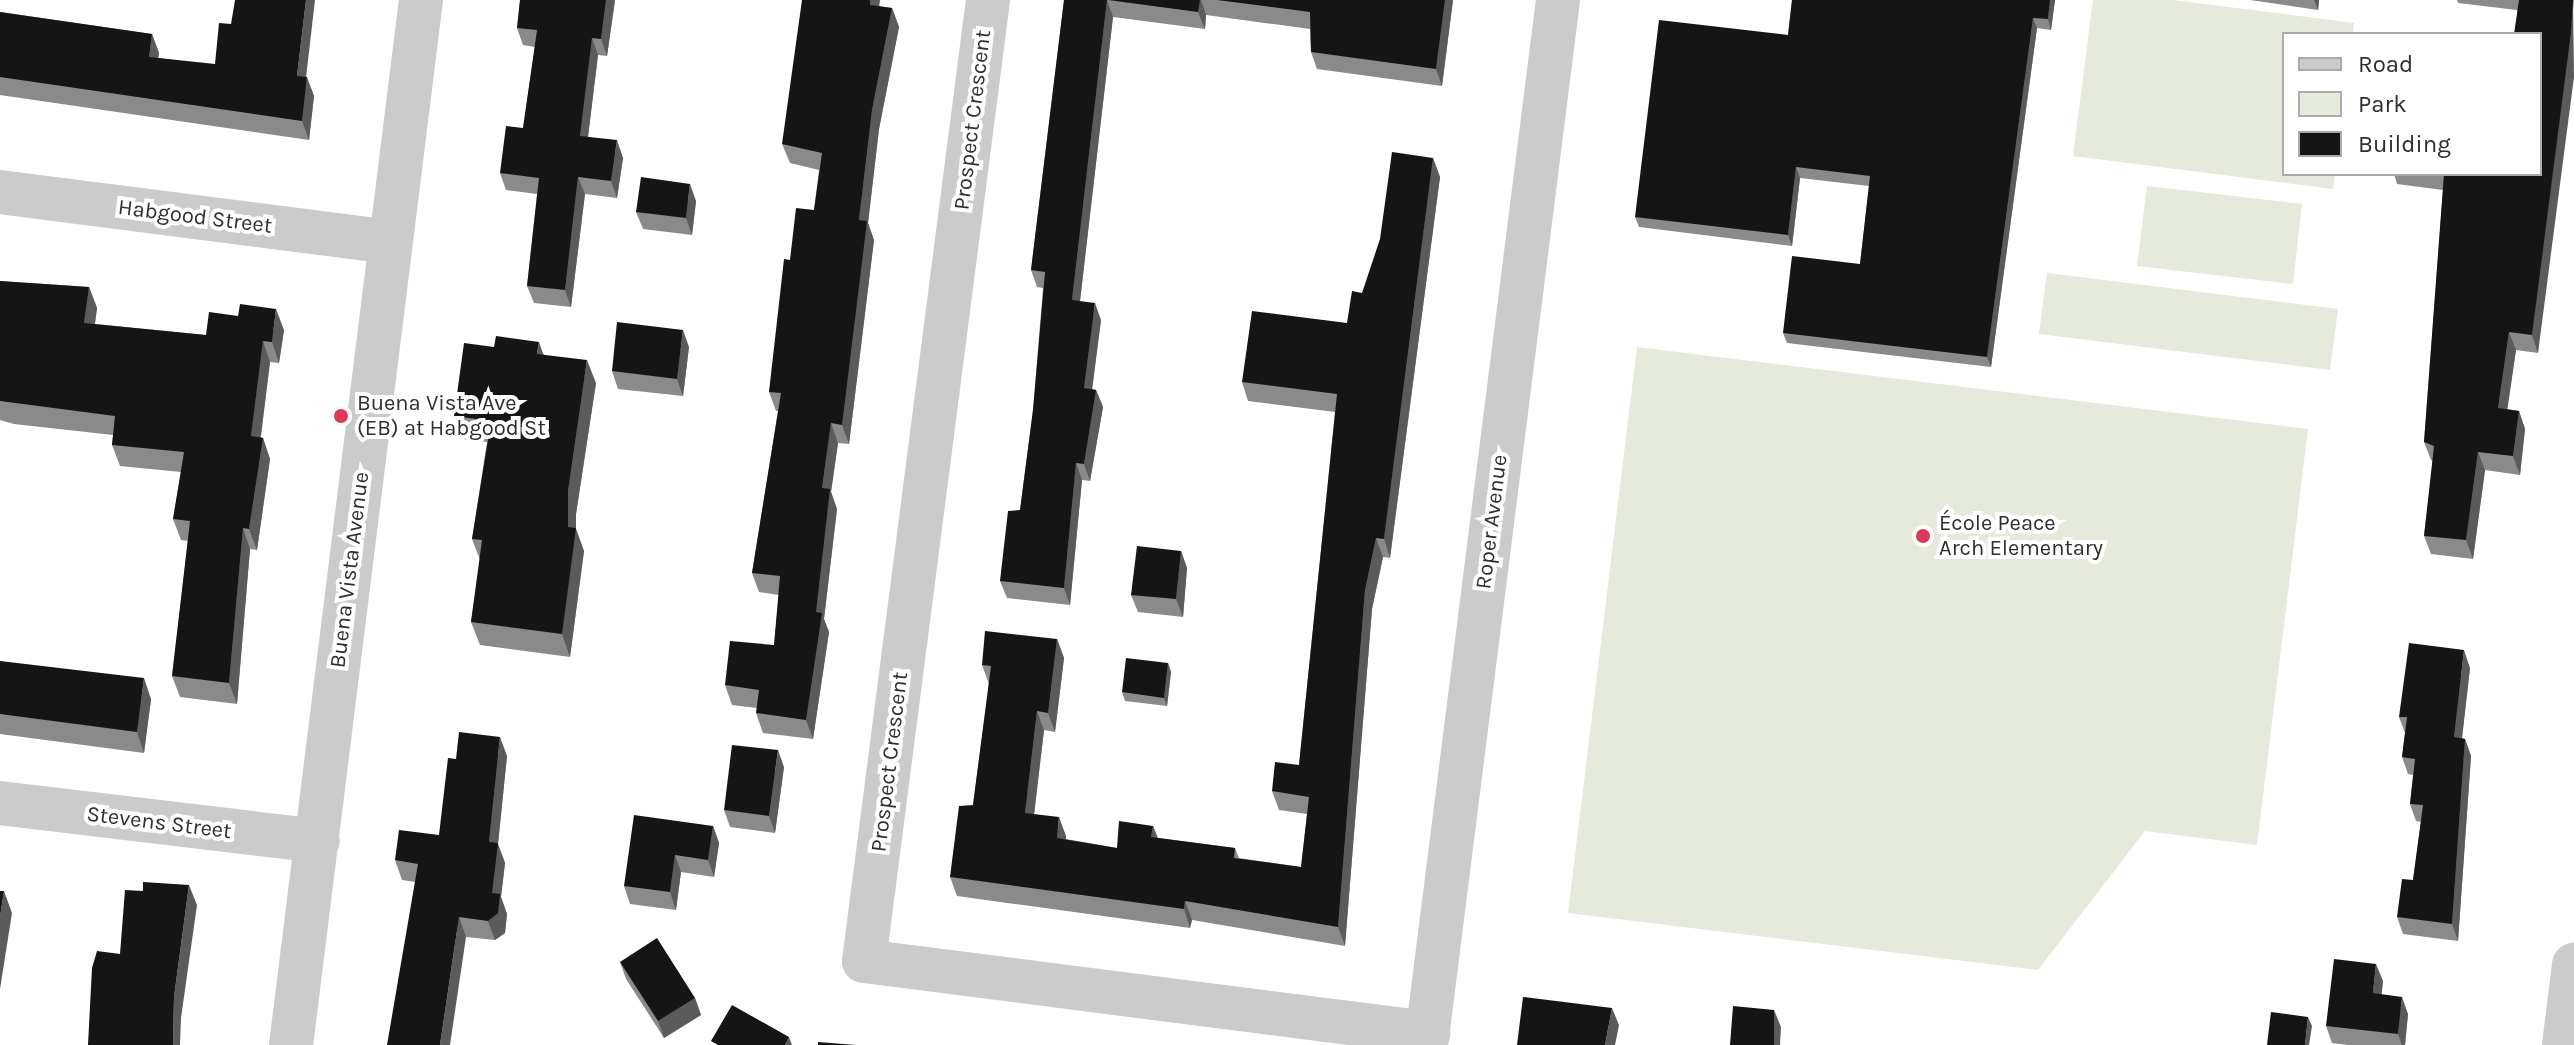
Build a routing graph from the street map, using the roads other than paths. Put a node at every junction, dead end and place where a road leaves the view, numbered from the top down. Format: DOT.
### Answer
graph roads {
  1 [pos="421,0"];
  2 [pos="988,0"];
  3 [pos="1558,0"];
  4 [pos="0,192"];
  5 [pos="390,242"];
  6 [pos="0,803"];
  7 [pos="318,841"];
  8 [pos="2574,965"];
  9 [pos="1427,1039"];
  10 [pos="291,1045"];
  11 [pos="2564,1045"];
  1 -- 5 [label="street, Buena Vista Avenue"];
  2 -- 9 [label="street, Prospect Crescent"];
  3 -- 9 [label="street, Roper Avenue"];
  4 -- 5 [label="street, Habgood Street"];
  5 -- 7 [label="street, Buena Vista Avenue"];
  6 -- 7 [label="street, Stevens Street"];
  7 -- 10 [label="street, Buena Vista Avenue"];
  8 -- 11 [label="street"];
}
